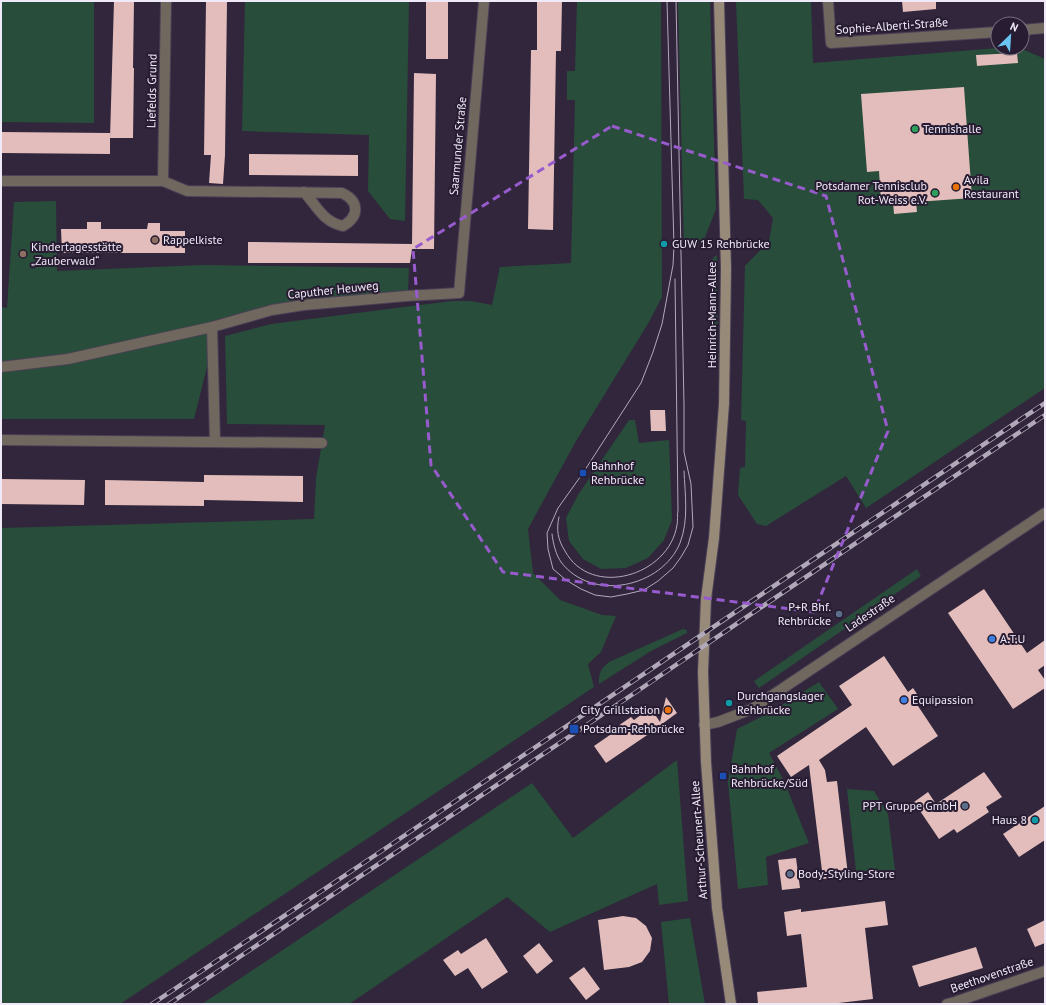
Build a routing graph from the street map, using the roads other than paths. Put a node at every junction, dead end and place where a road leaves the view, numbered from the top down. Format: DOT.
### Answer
graph roads {
  1 [pos="166,1"];
  2 [pos="484,1"];
  3 [pos="719,1"];
  4 [pos="828,1"];
  5 [pos="1045,28"];
  6 [pos="1030,29"];
  7 [pos="990,33"];
  8 [pos="163,180"];
  9 [pos="1,181"];
  10 [pos="304,192"];
  11 [pos="459,293"];
  12 [pos="212,327"];
  13 [pos="1,366"];
  14 [pos="1,440"];
  15 [pos="215,442"];
  16 [pos="322,443"];
  17 [pos="1045,512"];
  18 [pos="703,672"];
  19 [pos="704,725"];
  20 [pos="1045,971"];
  21 [pos="953,1003"];
  22 [pos="731,1004"];
  1 -- 8 [label="street, Liefelds Grund"];
  2 -- 11 [label="street, Saarmunder Straße"];
  3 -- 18 [label="main road, Heinrich-Mann-Allee"];
  4 -- 7 [label="street, Sophie-Alberti-Straße"];
  5 -- 6 [label="street"];
  8 -- 9 [label="street"];
  8 -- 10 [label="street"];
  10 -- 10 [label="street"];
  11 -- 12 [label="street, Caputher Heuweg"];
  12 -- 13 [label="street, Caputher Heuweg"];
  12 -- 15 [label="street"];
  14 -- 15 [label="street"];
  15 -- 16 [label="street"];
  17 -- 19 [label="street, Ladestraße"];
  18 -- 19 [label="main road, Arthur-Scheunert-Allee"];
  19 -- 22 [label="main road, Arthur-Scheunert-Allee"];
  20 -- 21 [label="street, Beethovenstraße"];
}
